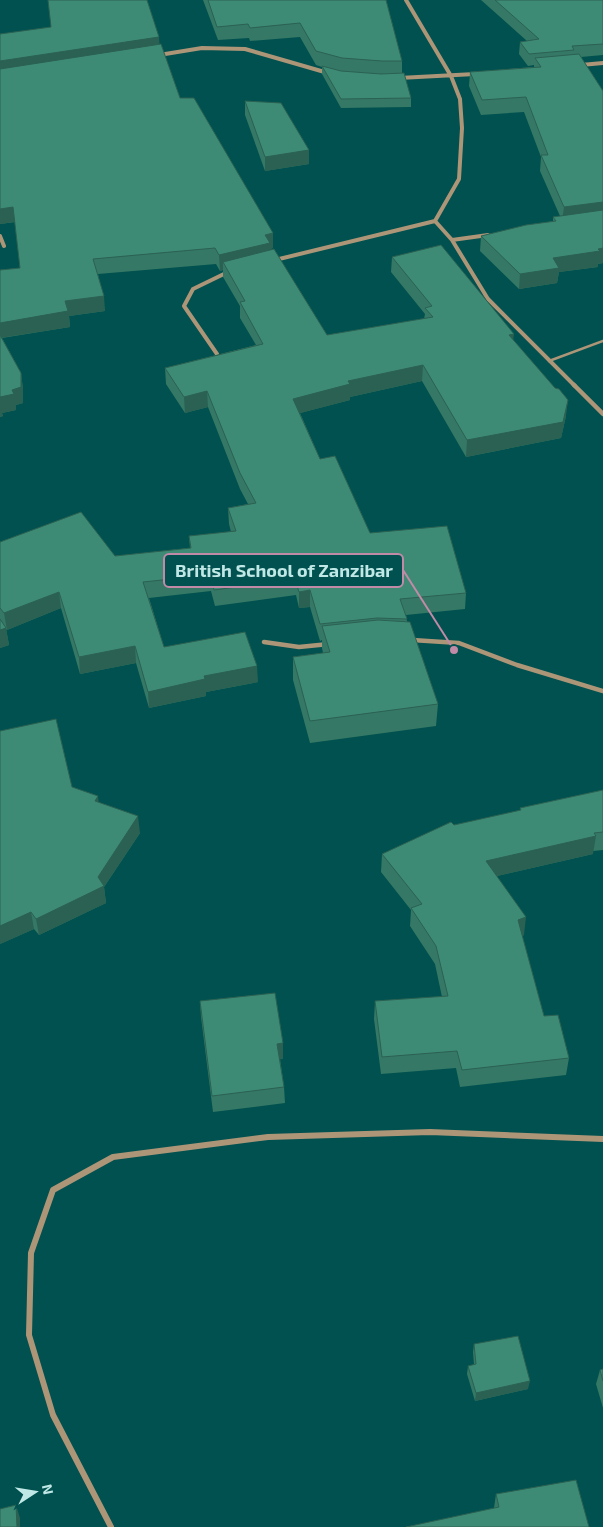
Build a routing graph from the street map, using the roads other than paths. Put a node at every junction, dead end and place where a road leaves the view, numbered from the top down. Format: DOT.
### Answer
graph roads {
  1 [pos="406,0"];
  2 [pos="154,55"];
  3 [pos="603,62"];
  4 [pos="574,65"];
  5 [pos="332,74"];
  6 [pos="479,74"];
  7 [pos="451,76"];
  8 [pos="391,78"];
  9 [pos="435,221"];
  10 [pos="490,234"];
  11 [pos="0,236"];
  12 [pos="452,240"];
  13 [pos="4,246"];
  14 [pos="267,262"];
  15 [pos="230,271"];
  16 [pos="603,342"];
  17 [pos="217,354"];
  18 [pos="549,360"];
  19 [pos="603,414"];
  20 [pos="404,640"];
  21 [pos="264,642"];
  22 [pos="338,643"];
  23 [pos="603,691"];
  24 [pos="603,1139"];
  25 [pos="112,1527"];
  1 -- 7 [label="street"];
  2 -- 5 [label="street"];
  3 -- 4 [label="street"];
  6 -- 7 [label="street"];
  7 -- 8 [label="street"];
  7 -- 9 [label="street"];
  9 -- 12 [label="street"];
  9 -- 14 [label="street"];
  10 -- 12 [label="street"];
  11 -- 13 [label="street"];
  12 -- 18 [label="street"];
  15 -- 17 [label="street"];
  16 -- 18 [label="lane"];
  18 -- 19 [label="street"];
  20 -- 23 [label="street"];
  21 -- 22 [label="street"];
  24 -- 25 [label="street"];
}
